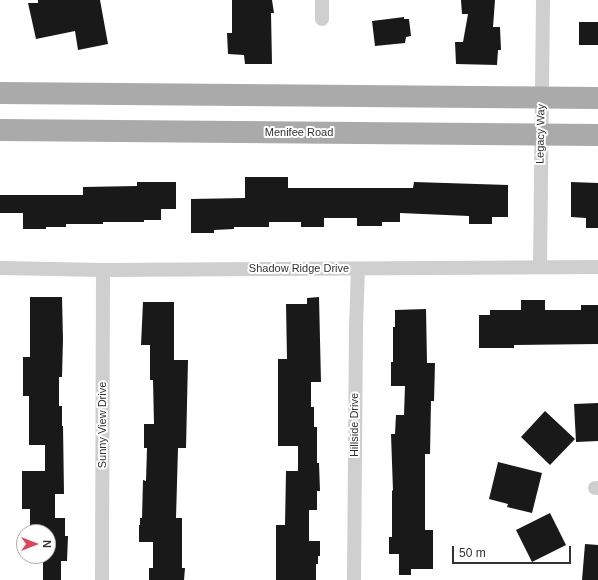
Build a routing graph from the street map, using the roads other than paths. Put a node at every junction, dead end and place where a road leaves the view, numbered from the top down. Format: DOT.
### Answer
graph roads {
  1 [pos="322,0"];
  2 [pos="542,0"];
  3 [pos="322,19"];
  4 [pos="0,93"];
  5 [pos="542,97"];
  6 [pos="598,98"];
  7 [pos="0,130"];
  8 [pos="541,135"];
  9 [pos="598,135"];
  10 [pos="540,267"];
  11 [pos="598,267"];
  12 [pos="0,268"];
  13 [pos="358,269"];
  14 [pos="103,270"];
  15 [pos="102,580"];
  16 [pos="354,580"];
  1 -- 3 [label="street"];
  2 -- 5 [label="street, Legacy Way"];
  4 -- 5 [label="main road"];
  5 -- 6 [label="main road"];
  5 -- 8 [label="street, Legacy Way"];
  7 -- 8 [label="main road, Menifee Road"];
  8 -- 9 [label="main road, Menifee Road"];
  8 -- 10 [label="street, Legacy Way"];
  10 -- 11 [label="street, Shadow Ridge Drive"];
  10 -- 13 [label="street, Shadow Ridge Drive"];
  12 -- 14 [label="street, Shadow Ridge Drive"];
  13 -- 14 [label="street, Shadow Ridge Drive"];
  13 -- 16 [label="street, Hillside Drive"];
  14 -- 15 [label="street, Sunny View Drive"];
}
